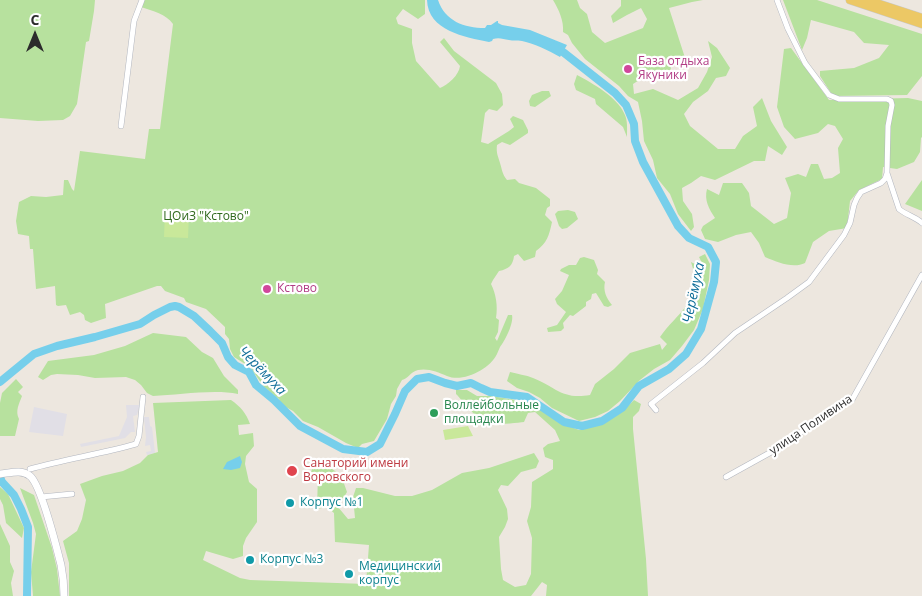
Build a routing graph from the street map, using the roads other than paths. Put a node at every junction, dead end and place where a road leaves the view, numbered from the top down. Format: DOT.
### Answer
graph roads {
  1 [pos="142,0"];
  2 [pos="777,0"];
  3 [pos="850,0"];
  4 [pos="868,0"];
  5 [pos="922,18"];
  6 [pos="922,24"];
  7 [pos="121,126"];
  8 [pos="887,173"];
  9 [pos="922,223"];
  10 [pos="922,275"];
  11 [pos="142,397"];
  12 [pos="656,410"];
  13 [pos="30,469"];
  14 [pos="0,474"];
  15 [pos="726,477"];
  16 [pos="72,494"];
  17 [pos="41,497"];
  18 [pos="64,596"];
  1 -- 7 [label="street"];
  2 -- 8 [label="street"];
  3 -- 6 [label="main road"];
  4 -- 5 [label="main road"];
  8 -- 9 [label="street"];
  8 -- 12 [label="street"];
  10 -- 15 [label="street, улица Поливина"];
  11 -- 13 [label="street"];
  14 -- 17 [label="main road"];
  16 -- 17 [label="street"];
  17 -- 18 [label="main road"];
}
